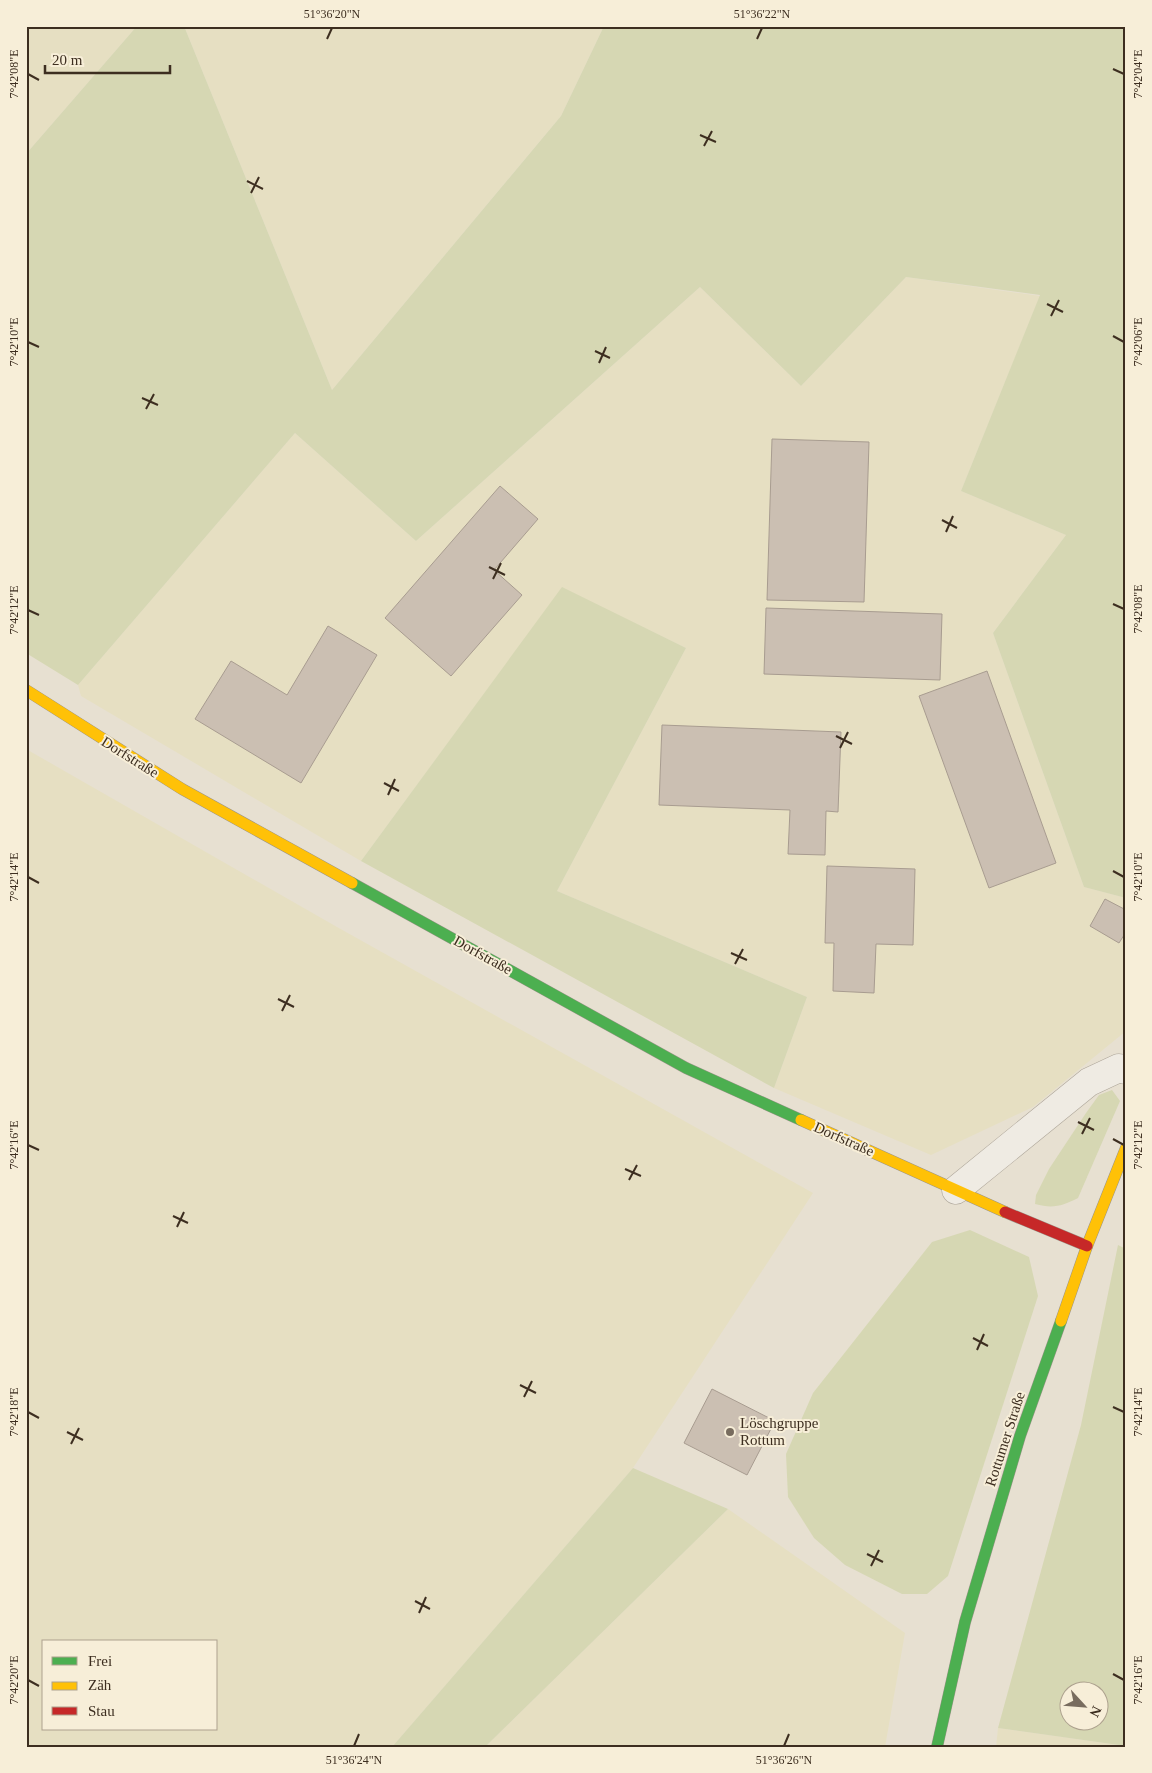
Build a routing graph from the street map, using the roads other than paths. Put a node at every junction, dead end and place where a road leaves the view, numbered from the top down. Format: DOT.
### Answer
graph roads {
  1 [pos="26,690"];
  2 [pos="1126,1070"];
  3 [pos="1126,1148"];
  4 [pos="956,1190"];
  5 [pos="1087,1246"];
  6 [pos="937,1747"];
  1 -- 4 [label="street, Dorfstraße"];
  2 -- 4 [label="street"];
  3 -- 5 [label="street, Rottumer Straße"];
  4 -- 5 [label="street, Dorfstraße"];
  5 -- 6 [label="street, Rottumer Straße"];
}
